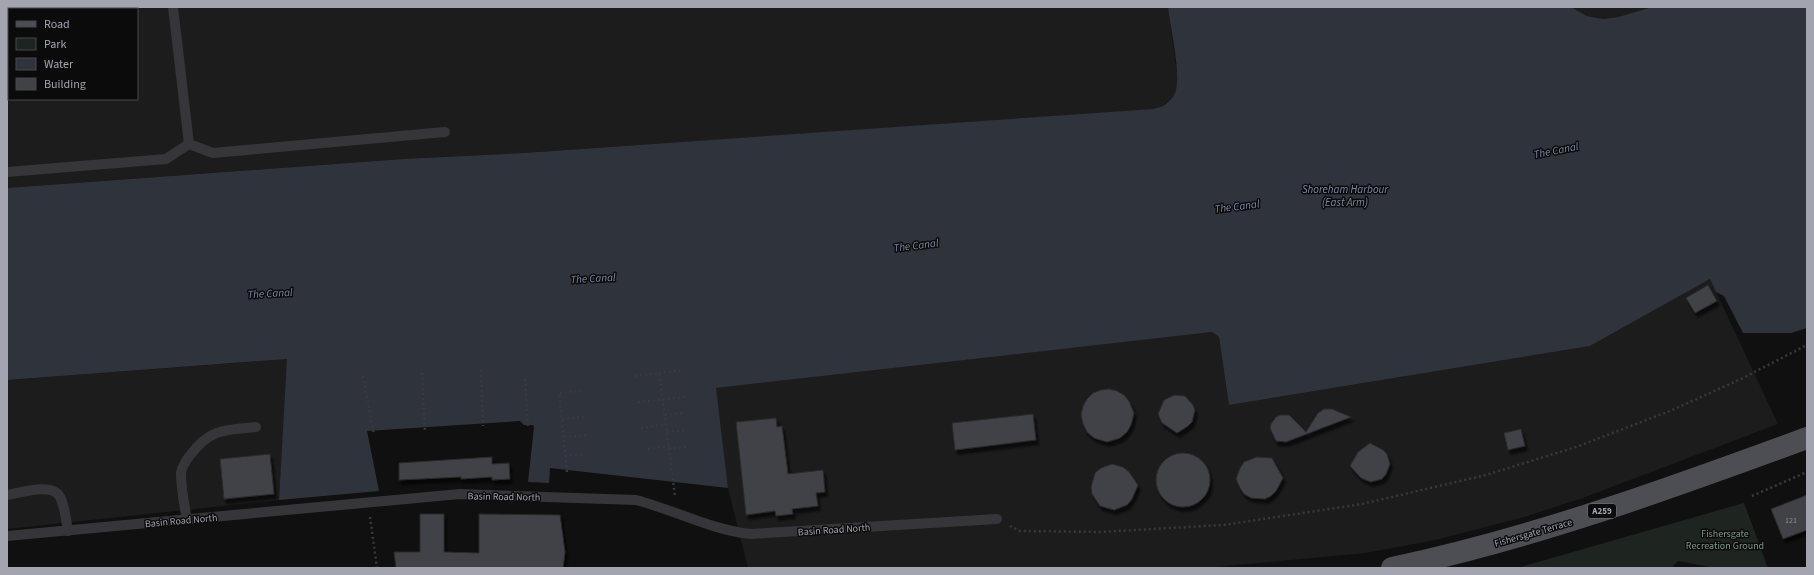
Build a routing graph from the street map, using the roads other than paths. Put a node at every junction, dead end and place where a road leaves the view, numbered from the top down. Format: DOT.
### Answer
graph roads {
  1 [pos="173,7"];
  2 [pos="445,132"];
  3 [pos="189,144"];
  4 [pos="7,172"];
  5 [pos="256,427"];
  6 [pos="1807,438"];
  7 [pos="7,495"];
  8 [pos="187,519"];
  9 [pos="997,519"];
  10 [pos="68,531"];
  11 [pos="7,536"];
  12 [pos="1392,568"];
  1 -- 3 [label="lane"];
  2 -- 3 [label="lane"];
  3 -- 4 [label="lane"];
  5 -- 8 [label="lane"];
  6 -- 12 [label="main road, Fishersgate Terrace / A259"];
  7 -- 10 [label="lane"];
  8 -- 9 [label="lane, Basin Road North"];
  8 -- 10 [label="lane, Basin Road North"];
  10 -- 11 [label="lane, Basin Road North"];
}
